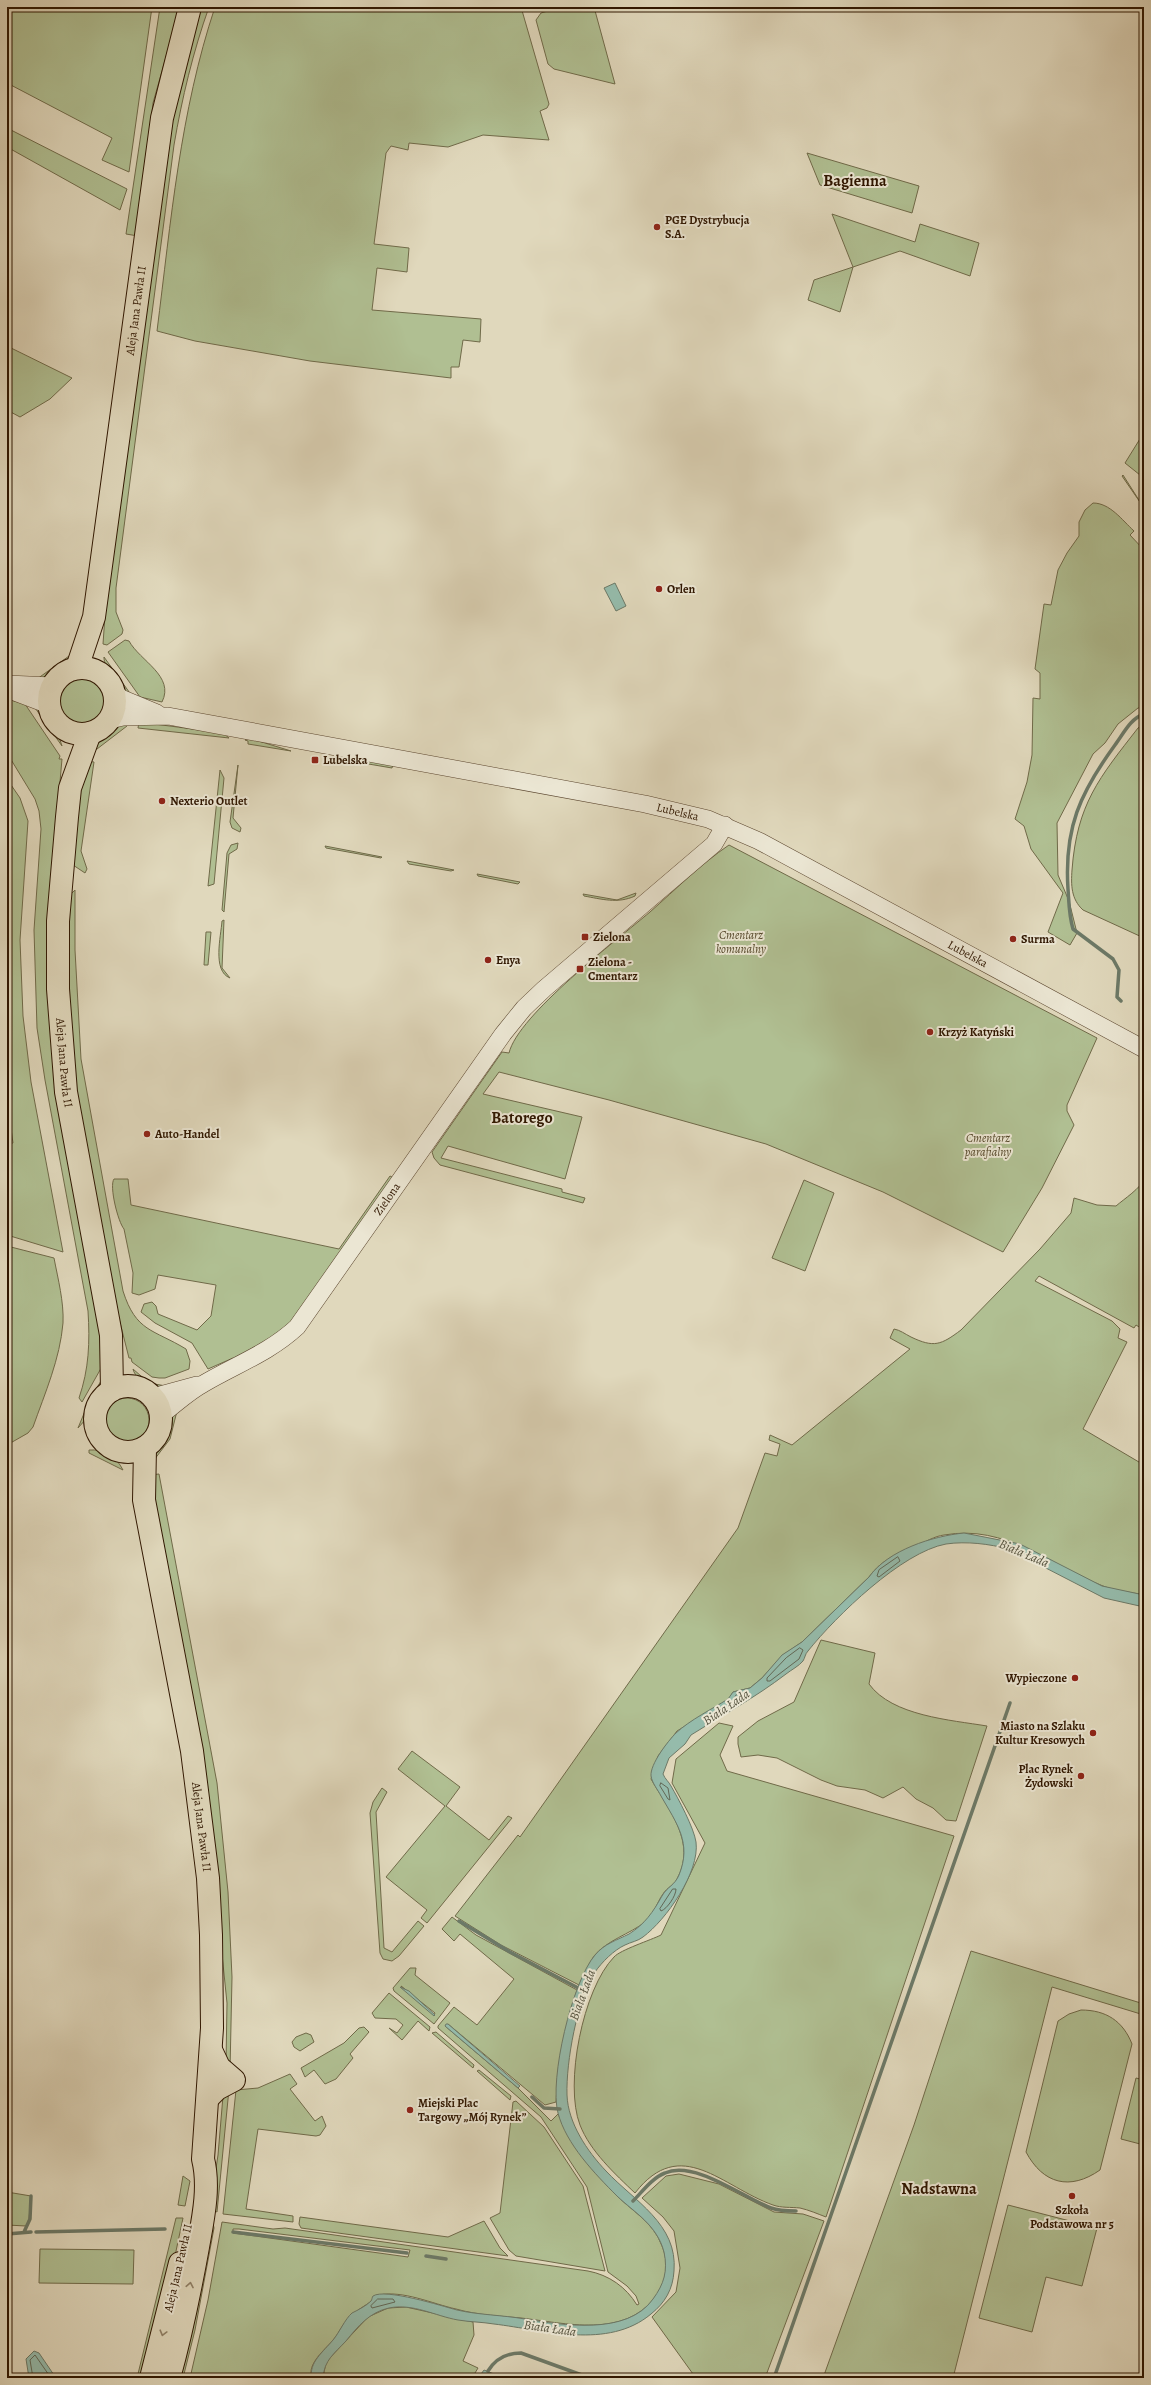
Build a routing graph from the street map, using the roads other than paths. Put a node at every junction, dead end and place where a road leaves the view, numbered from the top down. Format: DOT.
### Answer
graph roads {
  1 [pos="190,7"];
  2 [pos="88,670"];
  3 [pos="7,684"];
  4 [pos="7,689"];
  5 [pos="114,692"];
  6 [pos="51,695"];
  7 [pos="163,715"];
  8 [pos="110,720"];
  9 [pos="64,729"];
  10 [pos="90,733"];
  11 [pos="70,788"];
  12 [pos="725,825"];
  13 [pos="1144,1049"];
  14 [pos="111,1335"];
  15 [pos="134,1386"];
  16 [pos="112,1390"];
  17 [pos="157,1406"];
  18 [pos="135,1450"];
  19 [pos="203,2159"];
  20 [pos="151,2378"];
  21 [pos="170,2378"];
  1 -- 2 [label="main road, Aleja Jana Pawła II"];
  2 -- 5 [label="main road"];
  2 -- 6 [label="main road"];
  3 -- 6 [label="street"];
  4 -- 6 [label="street"];
  5 -- 7 [label="street, Lubelska"];
  5 -- 8 [label="main road"];
  6 -- 9 [label="main road"];
  7 -- 8 [label="street, Lubelska"];
  7 -- 12 [label="street, Lubelska"];
  8 -- 10 [label="main road"];
  9 -- 10 [label="main road"];
  9 -- 11 [label="main road, Aleja Jana Pawła II"];
  10 -- 11 [label="main road, Aleja Jana Pawła II"];
  11 -- 14 [label="main road, Aleja Jana Pawła II"];
  12 -- 13 [label="street, Lubelska"];
  12 -- 17 [label="street, Zielona"];
  14 -- 15 [label="main road, Aleja Jana Pawła II"];
  14 -- 16 [label="main road, Aleja Jana Pawła II"];
  15 -- 16 [label="main road"];
  15 -- 17 [label="main road"];
  16 -- 18 [label="main road"];
  17 -- 18 [label="main road"];
  18 -- 19 [label="main road, Aleja Jana Pawła II"];
  19 -- 20 [label="main road, Aleja Jana Pawła II, one-way"];
  21 -- 19 [label="main road, Aleja Jana Pawła II, one-way"];
}
